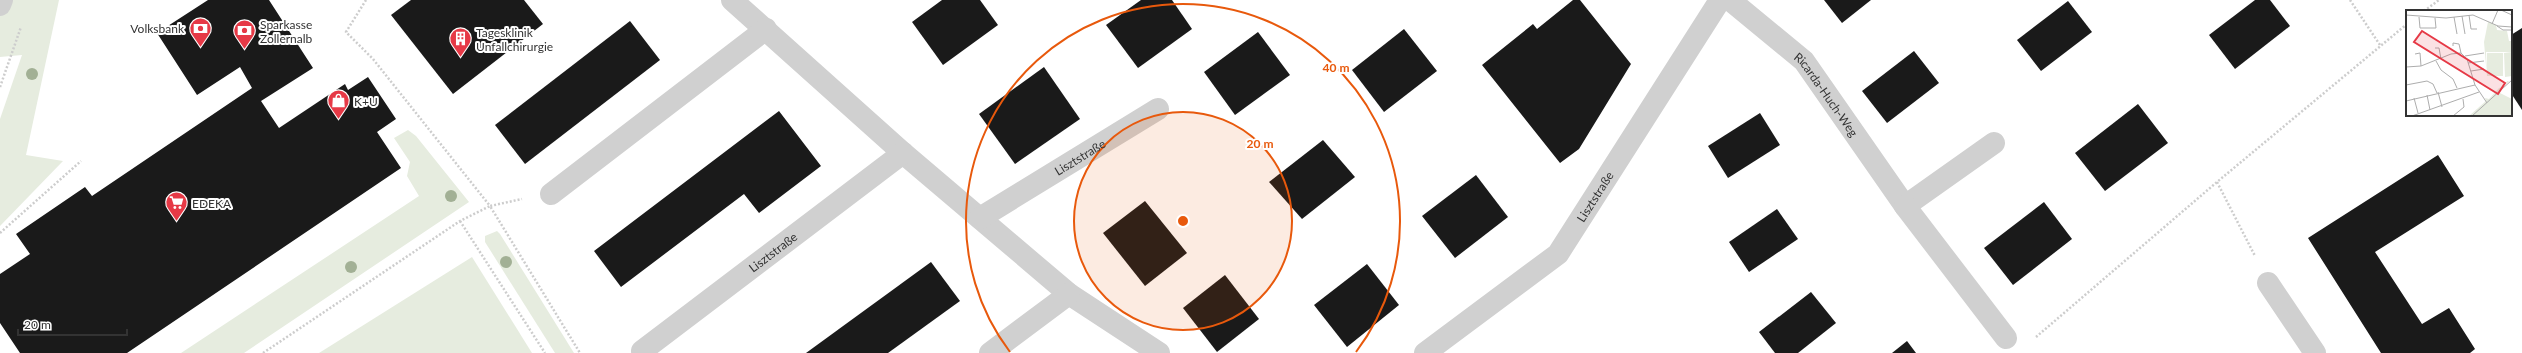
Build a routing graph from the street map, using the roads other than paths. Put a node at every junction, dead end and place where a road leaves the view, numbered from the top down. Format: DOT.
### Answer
graph roads {
  1 [pos="2,0"];
  2 [pos="732,0"];
  3 [pos="1720,0"];
  4 [pos="1730,0"];
  5 [pos="0,5"];
  6 [pos="766,29"];
  7 [pos="1158,109"];
  8 [pos="1994,143"];
  9 [pos="903,153"];
  10 [pos="552,194"];
  11 [pos="1905,206"];
  12 [pos="980,218"];
  13 [pos="2268,283"];
  14 [pos="1069,294"];
  15 [pos="2006,338"];
  16 [pos="642,351"];
  17 [pos="990,353"];
  18 [pos="1159,353"];
  19 [pos="1425,353"];
  20 [pos="2314,353"];
  1 -- 5 [label="street"];
  2 -- 6 [label="street"];
  3 -- 19 [label="street, Lisztstraße"];
  4 -- 11 [label="street, Ricarda-Huch-Weg"];
  6 -- 9 [label="street"];
  6 -- 10 [label="street"];
  7 -- 12 [label="street, Lisztstraße"];
  8 -- 11 [label="street"];
  9 -- 12 [label="street"];
  9 -- 16 [label="street, Lisztstraße"];
  11 -- 15 [label="street, Ricarda-Huch-Weg"];
  12 -- 14 [label="street"];
  13 -- 20 [label="street"];
  14 -- 17 [label="street"];
  14 -- 18 [label="street"];
}
